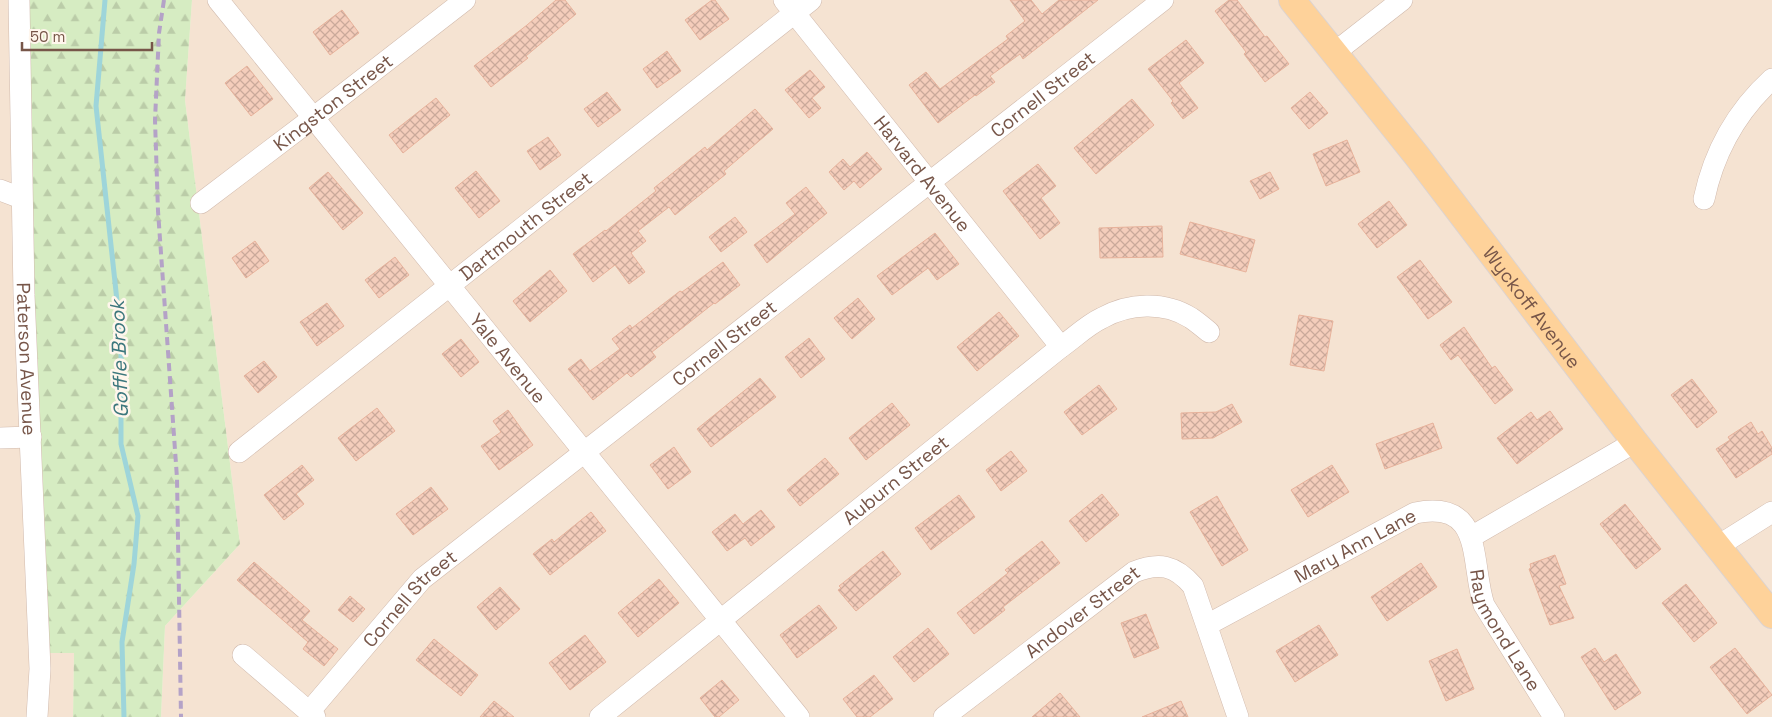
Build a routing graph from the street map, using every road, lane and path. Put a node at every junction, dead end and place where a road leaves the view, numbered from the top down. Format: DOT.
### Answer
graph roads {
  1 [pos="19,0"];
  2 [pos="218,0"];
  3 [pos="465,0"];
  4 [pos="811,0"];
  5 [pos="1163,0"];
  6 [pos="1292,0"];
  7 [pos="1402,0"];
  8 [pos="789,7"];
  9 [pos="1334,52"];
  10 [pos="1772,79"];
  11 [pos="314,118"];
  12 [pos="929,182"];
  13 [pos="0,190"];
  14 [pos="21,198"];
  15 [pos="1704,199"];
  16 [pos="201,203"];
  17 [pos="449,286"];
  18 [pos="1209,332"];
  19 [pos="1061,347"];
  20 [pos="31,437"];
  21 [pos="0,438"];
  22 [pos="1635,442"];
  23 [pos="239,452"];
  24 [pos="584,452"];
  25 [pos="1772,512"];
  26 [pos="1472,537"];
  27 [pos="1718,546"];
  28 [pos="1772,615"];
  29 [pos="720,621"];
  30 [pos="1207,625"];
  31 [pos="242,655"];
  32 [pos="312,714"];
  33 [pos="37,717"];
  34 [pos="600,717"];
  35 [pos="798,717"];
  36 [pos="944,717"];
  37 [pos="1238,717"];
  38 [pos="1554,717"];
  1 -- 14 [label="street, Paterson Avenue"];
  2 -- 11 [label="street, Yale Avenue"];
  3 -- 11 [label="street, Kingston Street"];
  4 -- 8 [label="street, Dartmouth Street"];
  5 -- 12 [label="street, Cornell Street"];
  6 -- 9 [label="main road, Wyckoff Avenue"];
  7 -- 9 [label="street"];
  8 -- 12 [label="street, Harvard Avenue"];
  8 -- 17 [label="street, Dartmouth Street"];
  9 -- 22 [label="main road, Wyckoff Avenue"];
  10 -- 15 [label="street"];
  11 -- 16 [label="street, Kingston Street"];
  11 -- 17 [label="street, Yale Avenue"];
  12 -- 19 [label="street, Harvard Avenue"];
  12 -- 24 [label="street, Cornell Street"];
  13 -- 14 [label="street"];
  14 -- 20 [label="street, Paterson Avenue"];
  17 -- 23 [label="street, Dartmouth Street"];
  17 -- 24 [label="street, Yale Avenue"];
  18 -- 19 [label="street, Auburn Street"];
  19 -- 29 [label="street, Auburn Street"];
  20 -- 21 [label="street"];
  20 -- 33 [label="street, Paterson Avenue"];
  22 -- 26 [label="street"];
  22 -- 27 [label="main road, Wyckoff Avenue"];
  24 -- 29 [label="street, Yale Avenue"];
  24 -- 32 [label="street, Cornell Street"];
  25 -- 27 [label="street"];
  26 -- 30 [label="street, Mary Ann Lane"];
  26 -- 38 [label="street, Raymond Lane"];
  27 -- 28 [label="main road, Wyckoff Avenue"];
  29 -- 34 [label="street, Auburn Street"];
  29 -- 35 [label="street, Yale Avenue"];
  30 -- 36 [label="street, Andover Street"];
  30 -- 37 [label="street"];
  31 -- 32 [label="street"];
}
